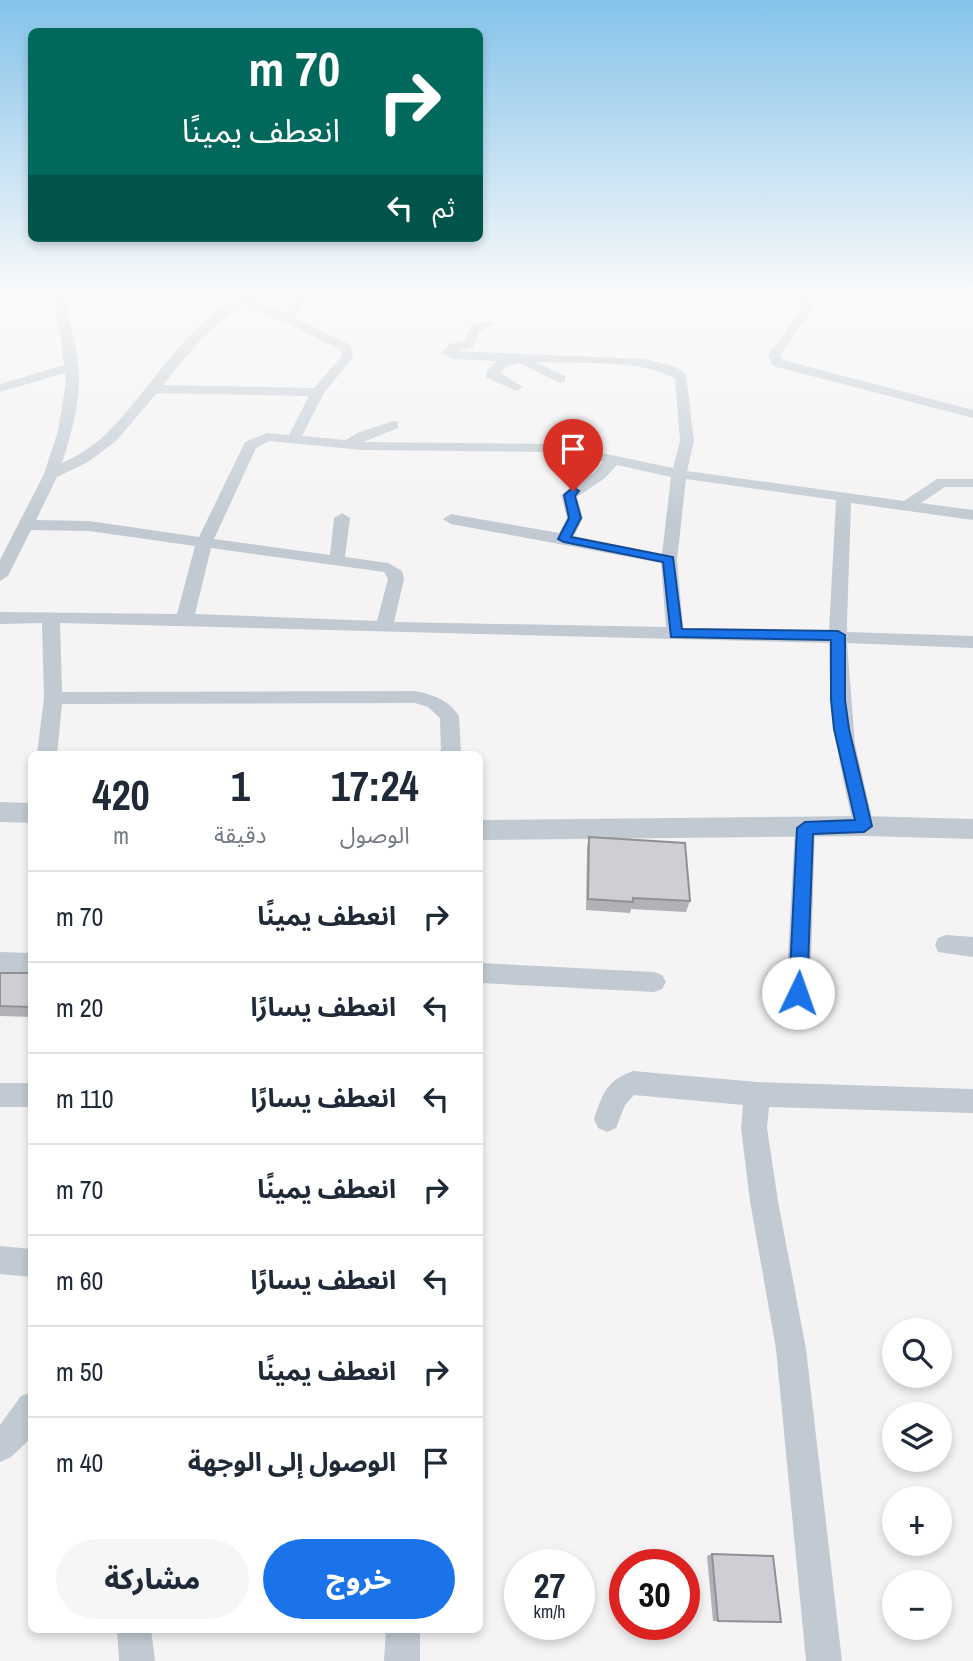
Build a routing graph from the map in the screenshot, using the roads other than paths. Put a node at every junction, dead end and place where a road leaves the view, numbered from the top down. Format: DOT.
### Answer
graph roads {
  1 [pos="63,370"];
  2 [pos="71,370"];
  3 [pos="171,370"];
  4 [pos="336,370"];
  5 [pos="495,370"];
  6 [pos="540,370"];
  7 [pos="666,370"];
  8 [pos="803,370"];
  9 [pos="560,379"];
  10 [pos="516,387"];
  11 [pos="0,388"];
  12 [pos="155,389"];
  13 [pos="318,392"];
  14 [pos="973,414"];
  15 [pos="393,425"];
  16 [pos="293,440"];
  17 [pos="350,445"];
  18 [pos="612,461"];
  19 [pos="51,474"];
  20 [pos="679,474"];
  21 [pos="973,483"];
  22 [pos="844,497"];
  23 [pos="907,506"];
  24 [pos="973,515"];
  25 [pos="342,518"];
  26 [pos="451,519"];
  27 [pos="24,525"];
  28 [pos="564,539"];
  29 [pos="204,543"];
  30 [pos="669,559"];
  31 [pos="337,560"];
  32 [pos="0,576"];
  33 [pos="51,617"];
  34 [pos="0,618"];
  35 [pos="186,618"];
  36 [pos="384,627"];
  37 [pos="675,634"];
  38 [pos="838,635"];
  39 [pos="973,642"];
  40 [pos="53,698"];
  41 [pos="47,751"];
  42 [pos="451,751"];
  43 [pos="0,812"];
  44 [pos="973,812"];
  45 [pos="28,813"];
  46 [pos="483,815"];
  47 [pos="861,818"];
  48 [pos="805,828"];
  49 [pos="973,829"];
  50 [pos="0,830"];
  51 [pos="28,830"];
  52 [pos="483,830"];
  53 [pos="946,945"];
  54 [pos="973,947"];
  55 [pos="0,962"];
  56 [pos="28,963"];
  57 [pos="483,973"];
  58 [pos="654,982"];
  59 [pos="798,993"];
  60 [pos="28,1094"];
  61 [pos="757,1094"];
  62 [pos="0,1095"];
  63 [pos="973,1101"];
  64 [pos="607,1119"];
  65 [pos="0,1260"];
  66 [pos="28,1263"];
  67 [pos="28,1413"];
  68 [pos="0,1446"];
  69 [pos="134,1633"];
  70 [pos="403,1633"];
  71 [pos="138,1661"];
  72 [pos="402,1661"];
  73 [pos="824,1661"];
  1 -- 11 [label="street"];
  2 -- 19 [label="street"];
  3 -- 12 [label="street"];
  4 -- 13 [label="street"];
  5 -- 10 [label="street"];
  6 -- 9 [label="street"];
  7 -- 20 [label="street"];
  8 -- 14 [label="street"];
  12 -- 13 [label="street"];
  12 -- 19 [label="street"];
  13 -- 16 [label="street"];
  15 -- 17 [label="street"];
  16 -- 17 [label="street"];
  16 -- 29 [label="street"];
  17 -- 18 [label="street"];
  18 -- 20 [label="street"];
  18 -- 28 [label="street"];
  19 -- 27 [label="street"];
  20 -- 22 [label="street"];
  20 -- 30 [label="street"];
  21 -- 23 [label="street"];
  22 -- 23 [label="street"];
  22 -- 38 [label="street"];
  23 -- 24 [label="street"];
  25 -- 31 [label="street"];
  26 -- 28 [label="street"];
  27 -- 29 [label="street"];
  27 -- 32 [label="street"];
  28 -- 30 [label="street"];
  29 -- 31 [label="street"];
  29 -- 35 [label="street"];
  30 -- 37 [label="street"];
  31 -- 36 [label="street"];
  33 -- 34 [label="street"];
  33 -- 35 [label="street"];
  33 -- 40 [label="street"];
  35 -- 36 [label="street"];
  36 -- 37 [label="street"];
  37 -- 38 [label="street"];
  38 -- 39 [label="street"];
  38 -- 47 [label="street"];
  40 -- 41 [label="street"];
  40 -- 42 [label="street"];
  43 -- 45 [label="street"];
  44 -- 47 [label="street"];
  46 -- 47 [label="street"];
  47 -- 48 [label="street"];
  47 -- 49 [label="street"];
  48 -- 52 [label="street"];
  48 -- 59 [label="street"];
  50 -- 51 [label="street"];
  53 -- 54 [label="street"];
  55 -- 56 [label="street"];
  57 -- 58 [label="street"];
  60 -- 62 [label="street"];
  61 -- 63 [label="street"];
  61 -- 64 [label="street"];
  61 -- 73 [label="street"];
  65 -- 66 [label="street"];
  67 -- 68 [label="street"];
  69 -- 71 [label="street"];
  70 -- 72 [label="street"];
}
